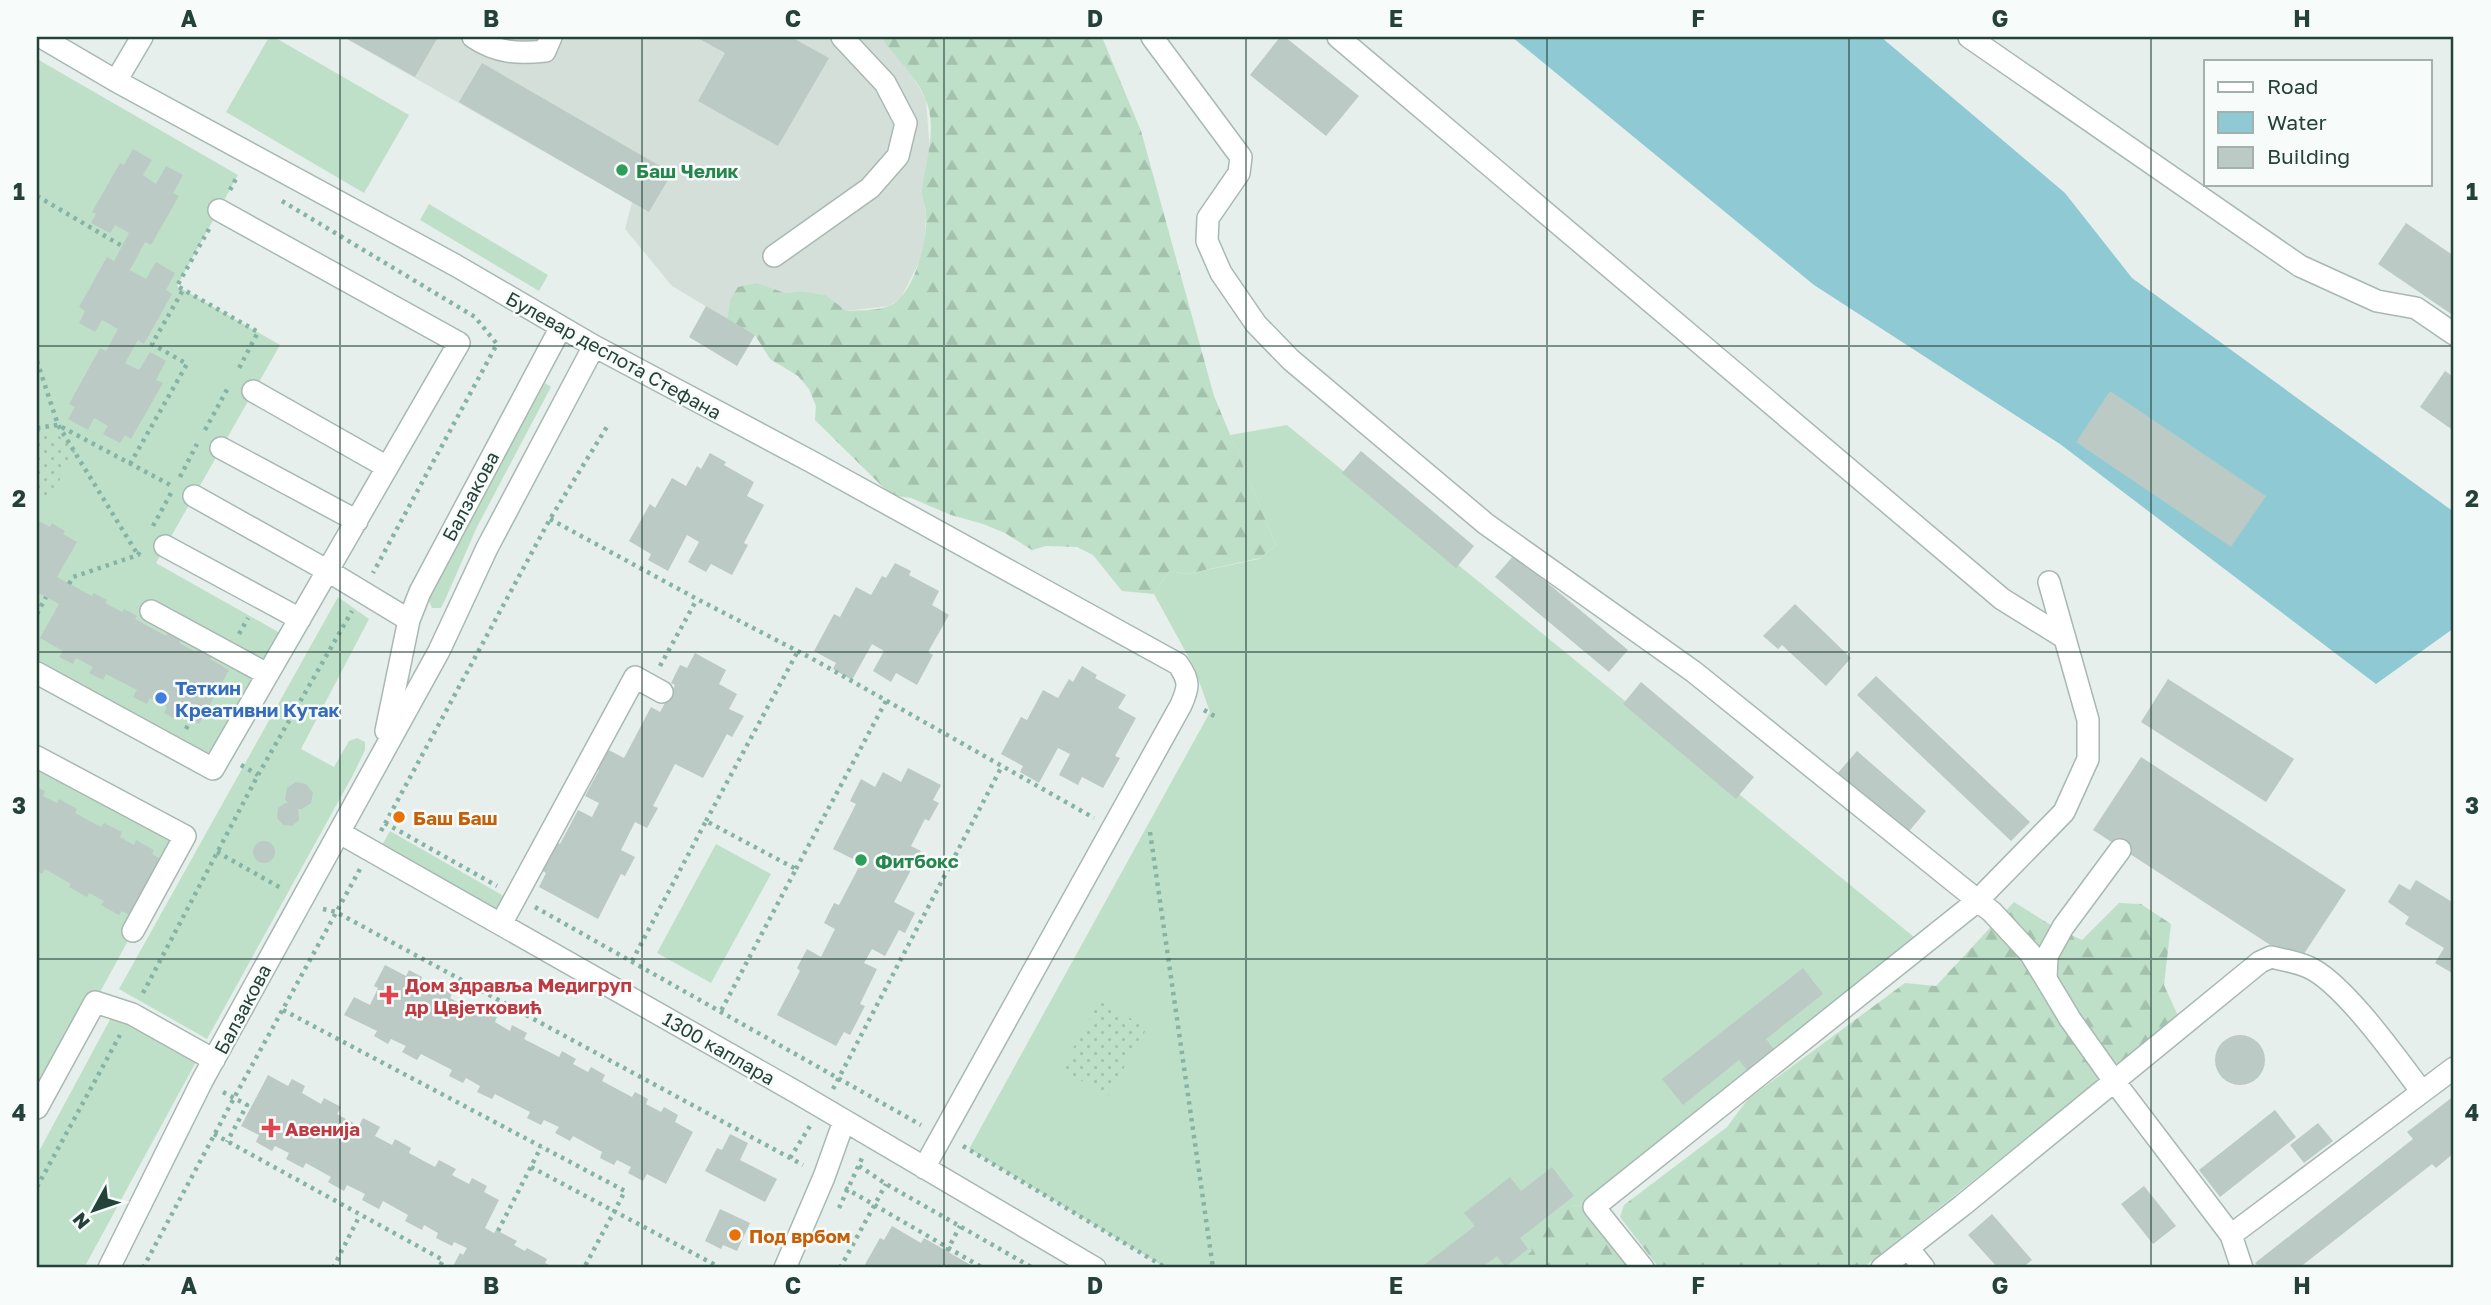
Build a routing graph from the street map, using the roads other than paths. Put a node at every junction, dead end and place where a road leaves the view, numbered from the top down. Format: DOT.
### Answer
graph roads {
  1 [pos="41,37"];
  2 [pos="142,37"];
  3 [pos="473,37"];
  4 [pos="551,37"];
  5 [pos="842,37"];
  6 [pos="1152,37"];
  7 [pos="1338,37"];
  8 [pos="1969,37"];
  9 [pos="116,81"];
  10 [pos="219,210"];
  11 [pos="774,256"];
  12 [pos="561,327"];
  13 [pos="2454,334"];
  14 [pos="594,346"];
  15 [pos="253,391"];
  16 [pos="221,449"];
  17 [pos="387,467"];
  18 [pos="194,496"];
  19 [pos="357,522"];
  20 [pos="153,541"];
  21 [pos="328,571"];
  22 [pos="2049,582"];
  23 [pos="151,611"];
  24 [pos="300,619"];
  25 [pos="410,620"];
  26 [pos="2065,638"];
  27 [pos="37,673"];
  28 [pos="267,674"];
  29 [pos="662,692"];
  30 [pos="381,754"];
  31 [pos="37,757"];
  32 [pos="340,833"];
  33 [pos="2120,850"];
  34 [pos="1976,902"];
  35 [pos="501,924"];
  36 [pos="133,931"];
  37 [pos="2046,979"];
  38 [pos="214,1060"];
  39 [pos="2454,1068"];
  40 [pos="2114,1081"];
  41 [pos="2422,1092"];
  42 [pos="37,1108"];
  43 [pos="844,1121"];
  44 [pos="924,1168"];
  45 [pos="2231,1235"];
  46 [pos="1908,1248"];
  47 [pos="109,1268"];
  48 [pos="785,1268"];
  49 [pos="1095,1268"];
  50 [pos="1643,1268"];
  51 [pos="1882,1268"];
  52 [pos="1924,1268"];
  53 [pos="2242,1268"];
  1 -- 9 [label="street, Булевар деспота Стефана"];
  2 -- 9 [label="street"];
  3 -- 4 [label="street"];
  5 -- 11 [label="street"];
  6 -- 34 [label="street"];
  7 -- 26 [label="street"];
  8 -- 13 [label="street"];
  9 -- 12 [label="street, Булевар деспота Стефана"];
  10 -- 17 [label="street"];
  12 -- 14 [label="street, Булевар деспота Стефана"];
  12 -- 25 [label="street, Балзакова"];
  14 -- 30 [label="street, Балзакова"];
  14 -- 44 [label="street, Булевар деспота Стефана"];
  15 -- 17 [label="street"];
  16 -- 19 [label="street"];
  17 -- 19 [label="street"];
  18 -- 21 [label="street"];
  19 -- 21 [label="street"];
  20 -- 24 [label="street"];
  21 -- 24 [label="street"];
  21 -- 25 [label="street"];
  22 -- 26 [label="street"];
  23 -- 28 [label="street"];
  24 -- 28 [label="street"];
  25 -- 30 [label="street, Балзакова"];
  26 -- 34 [label="street"];
  27 -- 28 [label="street"];
  29 -- 35 [label="street"];
  30 -- 32 [label="street, Балзакова"];
  31 -- 36 [label="street"];
  32 -- 35 [label="street, 1300 каплара"];
  32 -- 38 [label="street, Балзакова"];
  33 -- 37 [label="street"];
  34 -- 37 [label="street"];
  34 -- 50 [label="street"];
  35 -- 43 [label="street, 1300 каплара"];
  37 -- 40 [label="street"];
  38 -- 42 [label="street"];
  38 -- 47 [label="street, Балзакова"];
  39 -- 41 [label="street"];
  40 -- 41 [label="street"];
  40 -- 45 [label="street"];
  40 -- 46 [label="street"];
  41 -- 45 [label="street"];
  43 -- 44 [label="street, 1300 каплара"];
  43 -- 48 [label="street"];
  44 -- 49 [label="street, 1300 каплара"];
  45 -- 53 [label="street"];
  46 -- 51 [label="street"];
  46 -- 52 [label="street"];
}
